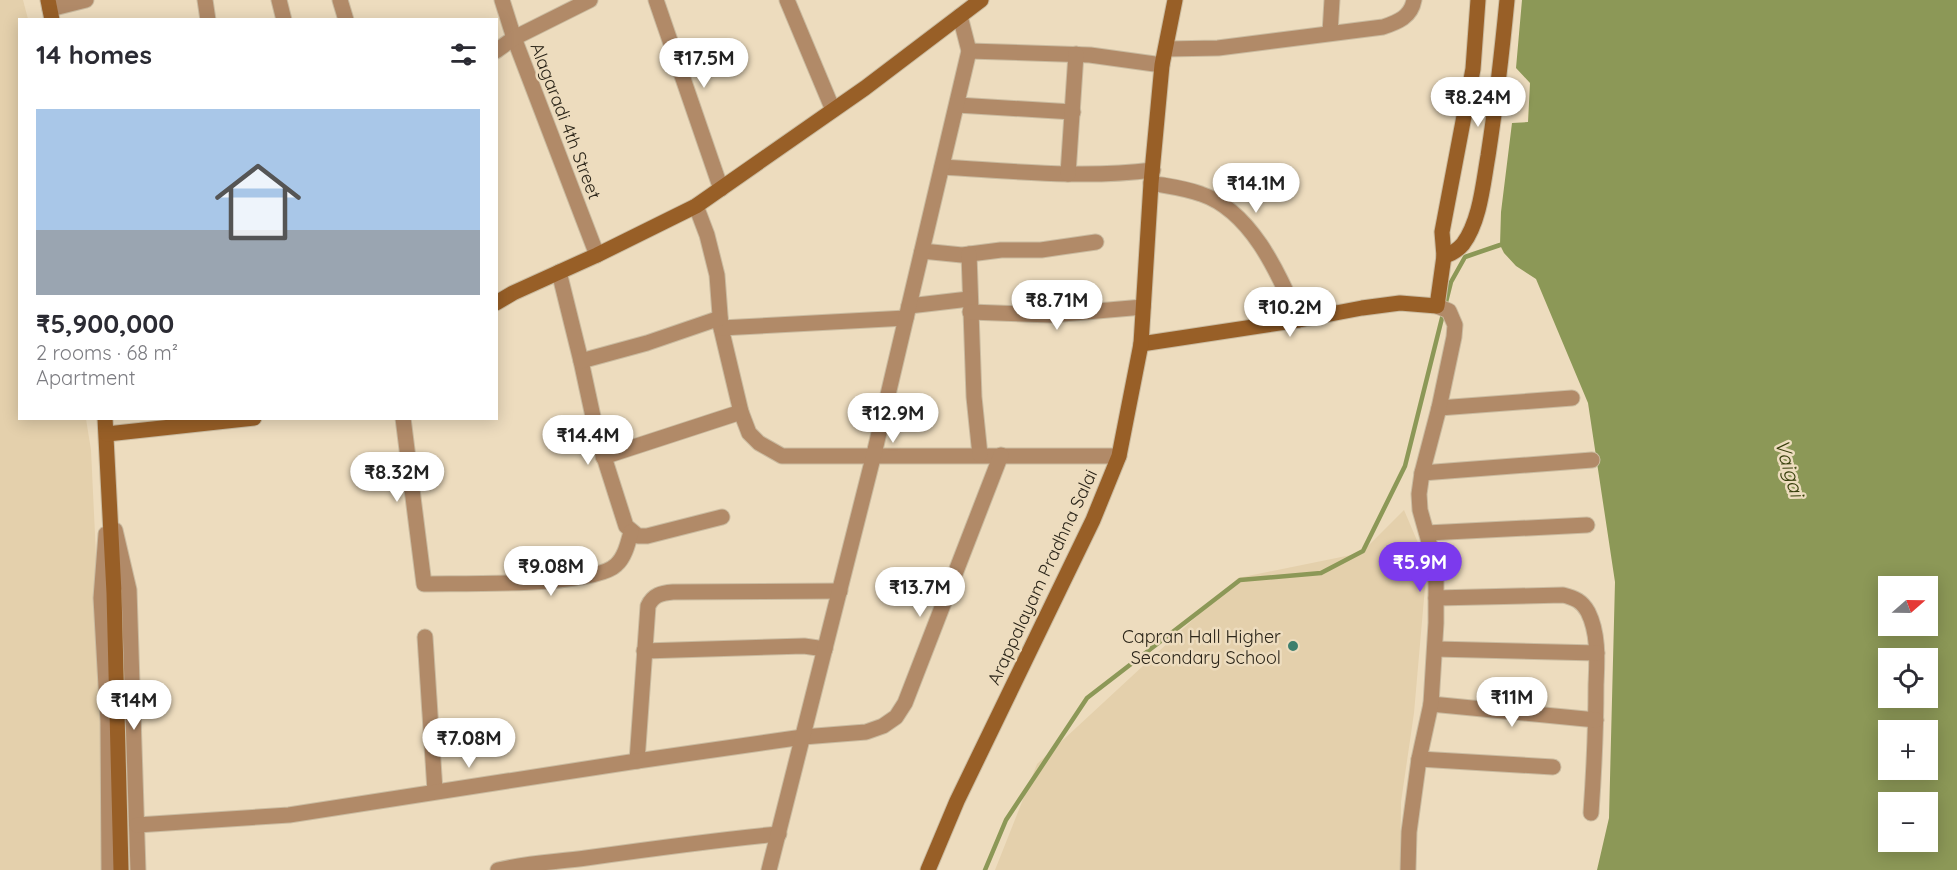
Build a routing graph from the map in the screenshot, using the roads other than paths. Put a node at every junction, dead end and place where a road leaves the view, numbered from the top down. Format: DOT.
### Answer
graph roads {
  1 [pos="86,0"];
  2 [pos="205,0"];
  3 [pos="279,0"];
  4 [pos="339,0"];
  5 [pos="502,0"];
  6 [pos="591,0"];
  7 [pos="656,0"];
  8 [pos="787,0"];
  9 [pos="1175,0"];
  10 [pos="1332,0"];
  11 [pos="1414,0"];
  12 [pos="1478,0"];
  13 [pos="1507,0"];
  14 [pos="970,6"];
  15 [pos="50,10"];
  16 [pos="208,18"];
  17 [pos="284,18"];
  18 [pos="345,18"];
  19 [pos="1330,33"];
  20 [pos="514,38"];
  21 [pos="1166,49"];
  22 [pos="498,50"];
  23 [pos="969,51"];
  24 [pos="1076,54"];
  25 [pos="1162,66"];
  26 [pos="957,105"];
  27 [pos="833,110"];
  28 [pos="1073,112"];
  29 [pos="942,167"];
  30 [pos="1068,174"];
  31 [pos="1152,177"];
  32 [pos="721,189"];
  33 [pos="696,206"];
  34 [pos="1096,242"];
  35 [pos="922,251"];
  36 [pos="969,254"];
  37 [pos="597,255"];
  38 [pos="1444,256"];
  39 [pos="559,272"];
  40 [pos="498,302"];
  41 [pos="970,305"];
  42 [pos="1143,307"];
  43 [pos="1442,308"];
  44 [pos="908,312"];
  45 [pos="1299,320"];
  46 [pos="720,323"];
  47 [pos="1141,344"];
  48 [pos="581,361"];
  49 [pos="1572,398"];
  50 [pos="1439,408"];
  51 [pos="741,412"];
  52 [pos="217,420"];
  53 [pos="403,420"];
  54 [pos="106,426"];
  55 [pos="874,454"];
  56 [pos="980,455"];
  57 [pos="1001,455"];
  58 [pos="1119,456"];
  59 [pos="603,457"];
  60 [pos="1592,460"];
  61 [pos="1422,473"];
  62 [pos="109,506"];
  63 [pos="722,517"];
  64 [pos="1587,525"];
  65 [pos="631,532"];
  66 [pos="1427,533"];
  67 [pos="840,591"];
  68 [pos="1436,598"];
  69 [pos="426,637"];
  70 [pos="825,649"];
  71 [pos="1435,649"];
  72 [pos="644,651"];
  73 [pos="1597,653"];
  74 [pos="1431,704"];
  75 [pos="1596,720"];
  76 [pos="802,737"];
  77 [pos="1419,759"];
  78 [pos="637,760"];
  79 [pos="1552,767"];
  80 [pos="435,791"];
  81 [pos="1592,813"];
  82 [pos="137,825"];
  83 [pos="779,834"];
  84 [pos="590,864"];
  85 [pos="109,870"];
  86 [pos="121,870"];
  87 [pos="138,870"];
  88 [pos="498,870"];
  89 [pos="770,870"];
  90 [pos="928,870"];
  91 [pos="1408,870"];
  1 -- 15 [label="street"];
  2 -- 16 [label="street"];
  3 -- 17 [label="street"];
  4 -- 18 [label="street"];
  5 -- 20 [label="street, Alagaradi 4th Street"];
  6 -- 20 [label="street"];
  7 -- 32 [label="street"];
  8 -- 27 [label="street"];
  9 -- 21 [label="street, Arappalayam Pradhna Salai"];
  10 -- 19 [label="street"];
  11 -- 19 [label="street"];
  12 -- 38 [label="street"];
  13 -- 38 [label="street"];
  14 -- 23 [label="street"];
  14 -- 27 [label="street"];
  19 -- 21 [label="street"];
  20 -- 22 [label="street"];
  20 -- 37 [label="street, Alagaradi 4th Street"];
  21 -- 25 [label="street, Arappalayam Pradhna Salai"];
  23 -- 24 [label="street"];
  23 -- 26 [label="street"];
  24 -- 25 [label="street"];
  24 -- 28 [label="street"];
  25 -- 31 [label="street, Arappalayam Pradhna Salai"];
  26 -- 28 [label="street"];
  26 -- 29 [label="street"];
  27 -- 32 [label="street"];
  28 -- 30 [label="street"];
  29 -- 30 [label="street"];
  29 -- 35 [label="street"];
  30 -- 31 [label="street"];
  31 -- 42 [label="street, Arappalayam Pradhna Salai"];
  31 -- 45 [label="street"];
  32 -- 33 [label="street"];
  33 -- 37 [label="street"];
  33 -- 46 [label="street"];
  34 -- 36 [label="street"];
  35 -- 36 [label="street"];
  35 -- 44 [label="street"];
  36 -- 41 [label="street"];
  37 -- 39 [label="street"];
  38 -- 43 [label="street"];
  39 -- 40 [label="street"];
  39 -- 48 [label="street"];
  41 -- 42 [label="street"];
  41 -- 44 [label="street"];
  41 -- 56 [label="street"];
  42 -- 47 [label="street, Arappalayam Pradhna Salai"];
  43 -- 45 [label="street"];
  43 -- 50 [label="street"];
  44 -- 46 [label="street"];
  44 -- 55 [label="street"];
  45 -- 47 [label="street"];
  46 -- 48 [label="street"];
  46 -- 51 [label="street"];
  47 -- 58 [label="street, Arappalayam Pradhna Salai"];
  48 -- 59 [label="street"];
  49 -- 50 [label="street"];
  50 -- 61 [label="street"];
  51 -- 55 [label="street"];
  51 -- 59 [label="street"];
  52 -- 54 [label="street"];
  53 -- 65 [label="street"];
  54 -- 62 [label="street"];
  55 -- 56 [label="street"];
  55 -- 67 [label="street"];
  56 -- 57 [label="street"];
  57 -- 58 [label="street"];
  57 -- 76 [label="street"];
  58 -- 90 [label="street, Arappalayam Pradhna Salai"];
  59 -- 65 [label="street"];
  60 -- 61 [label="street"];
  61 -- 66 [label="street"];
  62 -- 82 [label="street"];
  62 -- 85 [label="street"];
  62 -- 86 [label="street"];
  63 -- 65 [label="street"];
  64 -- 66 [label="street"];
  66 -- 68 [label="street"];
  67 -- 70 [label="street"];
  67 -- 72 [label="street"];
  68 -- 71 [label="street"];
  68 -- 73 [label="street"];
  69 -- 80 [label="street"];
  70 -- 72 [label="street"];
  70 -- 76 [label="street"];
  71 -- 73 [label="street"];
  71 -- 74 [label="street"];
  72 -- 78 [label="street"];
  73 -- 75 [label="street"];
  74 -- 75 [label="street"];
  74 -- 77 [label="street"];
  75 -- 81 [label="street"];
  76 -- 78 [label="street"];
  76 -- 83 [label="street"];
  77 -- 79 [label="street"];
  77 -- 91 [label="street"];
  78 -- 80 [label="street"];
  80 -- 82 [label="street"];
  82 -- 87 [label="street"];
  83 -- 84 [label="street"];
  83 -- 89 [label="street"];
  84 -- 88 [label="street"];
}
